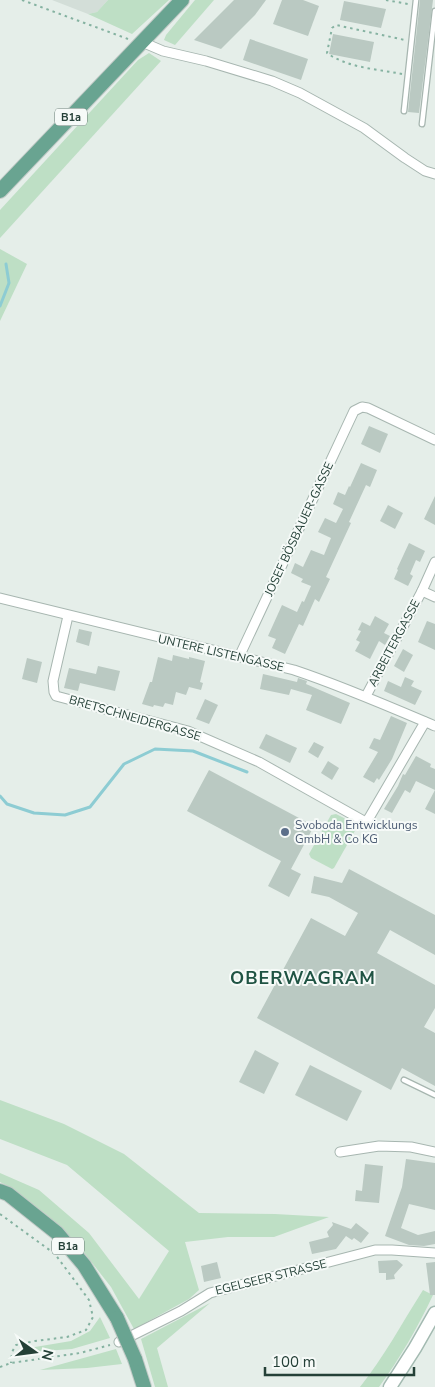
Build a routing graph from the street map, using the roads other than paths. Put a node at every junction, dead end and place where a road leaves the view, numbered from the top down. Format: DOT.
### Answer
graph roads {
  1 [pos="182,0"];
  2 [pos="416,0"];
  3 [pos="435,11"];
  4 [pos="142,42"];
  5 [pos="404,111"];
  6 [pos="422,124"];
  7 [pos="435,174"];
  8 [pos="0,191"];
  9 [pos="435,440"];
  10 [pos="435,562"];
  11 [pos="422,591"];
  12 [pos="435,597"];
  13 [pos="0,598"];
  14 [pos="68,616"];
  15 [pos="239,658"];
  16 [pos="366,696"];
  17 [pos="425,722"];
  18 [pos="435,726"];
  19 [pos="404,1080"];
  20 [pos="435,1095"];
  21 [pos="340,1152"];
  22 [pos="435,1152"];
  23 [pos="0,1191"];
  24 [pos="435,1253"];
  25 [pos="435,1313"];
  26 [pos="119,1342"];
  27 [pos="144,1387"];
  28 [pos="390,1387"];
  1 -- 4 [label="main road, B1a"];
  2 -- 5 [label="lane"];
  3 -- 6 [label="lane"];
  4 -- 7 [label="street"];
  4 -- 8 [label="main road, B1a"];
  9 -- 15 [label="street, JOSEF BÖSBAUER-GASSE"];
  10 -- 11 [label="street, ARBEITERGASSE"];
  11 -- 12 [label="street"];
  11 -- 16 [label="street, ARBEITERGASSE"];
  13 -- 14 [label="street, UNTERE LISTENGASSE"];
  14 -- 15 [label="street, UNTERE LISTENGASSE"];
  14 -- 17 [label="street, BRETSCHNEIDERGASSE"];
  15 -- 16 [label="street, UNTERE LISTENGASSE"];
  16 -- 17 [label="street, UNTERE LISTENGASSE"];
  17 -- 18 [label="street, UNTERE LISTENGASSE"];
  19 -- 20 [label="lane"];
  21 -- 22 [label="street"];
  23 -- 27 [label="main road, B1a, bridge"];
  24 -- 26 [label="street, EGELSEER STRASSE"];
  25 -- 28 [label="main road"];
}
